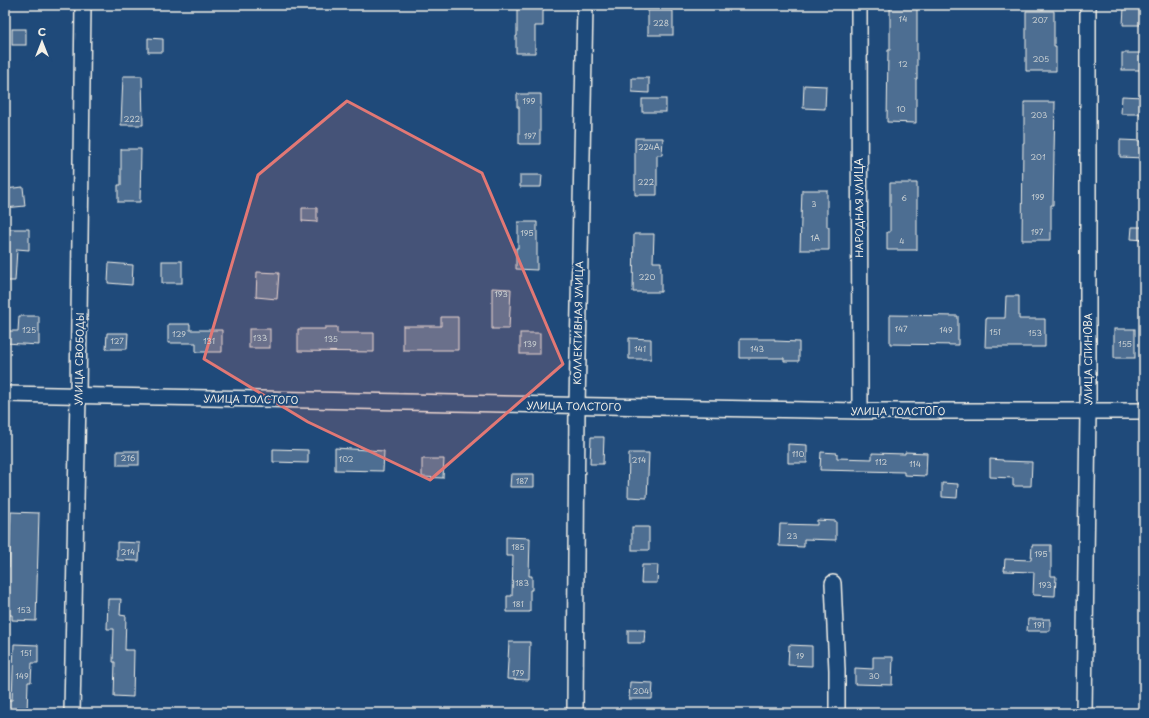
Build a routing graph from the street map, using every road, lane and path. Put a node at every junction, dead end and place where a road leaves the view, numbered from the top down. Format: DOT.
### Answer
graph roads {
  1 [pos="83,5"];
  2 [pos="585,5"];
  3 [pos="859,5"];
  4 [pos="1088,5"];
  5 [pos="5,394"];
  6 [pos="78,395"];
  7 [pos="577,406"];
  8 [pos="860,411"];
  9 [pos="1088,411"];
  10 [pos="1144,411"];
  11 [pos="833,583"];
  12 [pos="72,713"];
  13 [pos="575,713"];
  14 [pos="837,713"];
  15 [pos="1084,713"];
  1 -- 6 [label="street, УЛИЦА СВОБОДЫ"];
  2 -- 7 [label="street, КОЛЛЕКТИВНАЯ УЛИЦА"];
  3 -- 8 [label="street, НАРОДНАЯ УЛИЦА"];
  4 -- 9 [label="street, УЛИЦА СПИНОВА"];
  5 -- 6 [label="street, УЛИЦА ТОЛСТОГО"];
  6 -- 7 [label="street, УЛИЦА ТОЛСТОГО"];
  6 -- 12 [label="street, УЛИЦА СВОБОДЫ"];
  7 -- 8 [label="street, УЛИЦА ТОЛСТОГО"];
  7 -- 13 [label="street, КОЛЛЕКТИВНАЯ УЛИЦА"];
  8 -- 9 [label="street, УЛИЦА ТОЛСТОГО"];
  9 -- 10 [label="street, УЛИЦА ТОЛСТОГО"];
  9 -- 15 [label="street, УЛИЦА СПИНОВА"];
  11 -- 14 [label="street"];
}
